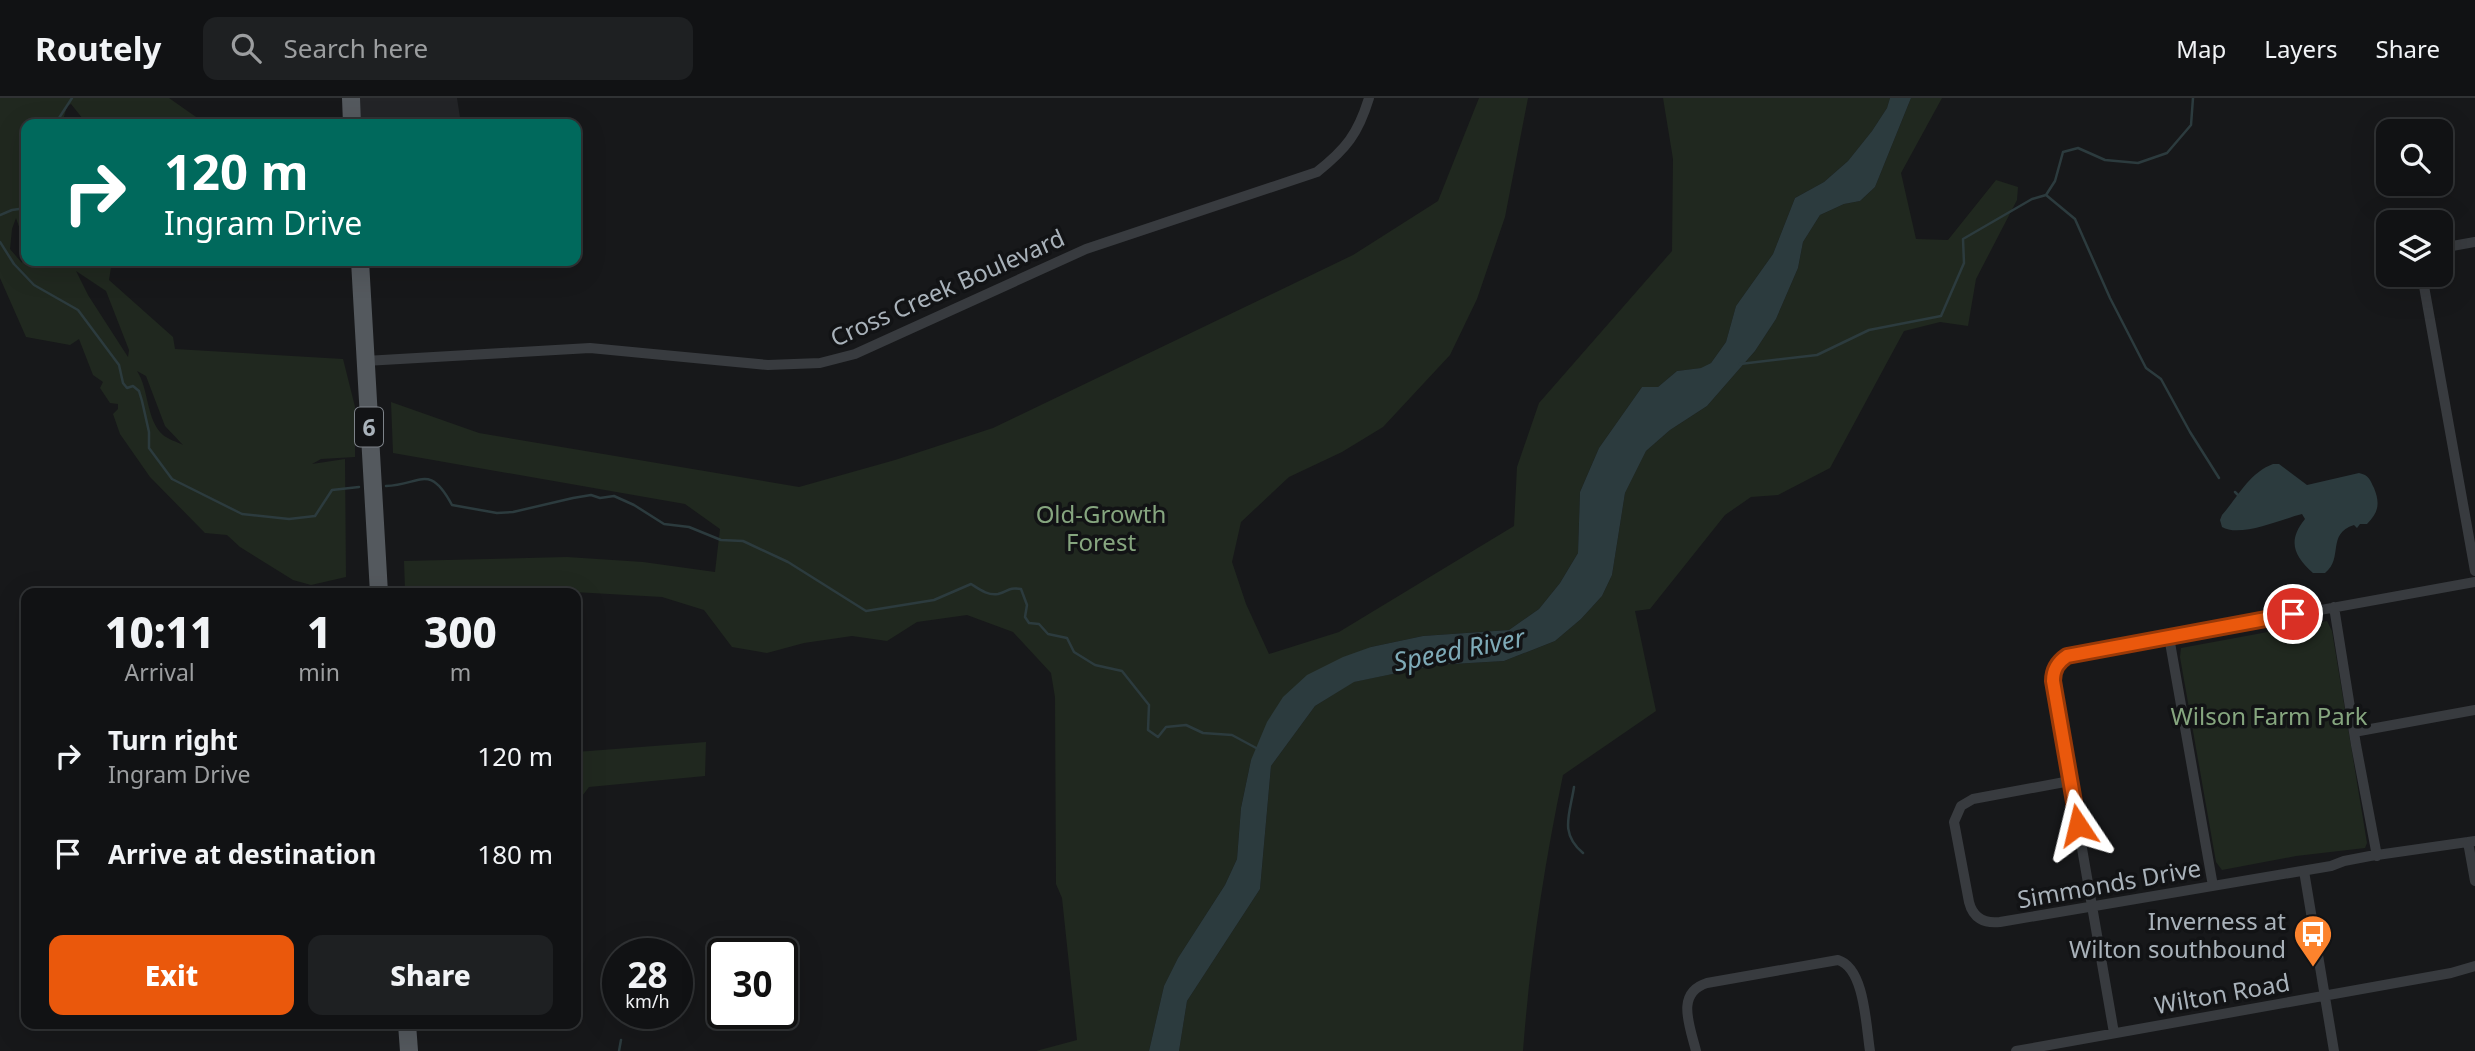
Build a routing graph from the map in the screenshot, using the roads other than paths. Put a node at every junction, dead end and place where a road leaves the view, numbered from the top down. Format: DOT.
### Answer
graph roads {
  1 [pos="351,98"];
  2 [pos="1368,98"];
  3 [pos="352,119"];
  4 [pos="2475,242"];
  5 [pos="2453,246"];
  6 [pos="359,266"];
  7 [pos="2424,287"];
  8 [pos="365,361"];
  9 [pos="2475,571"];
  10 [pos="2475,582"];
  11 [pos="379,588"];
  12 [pos="2334,607"];
  13 [pos="2169,637"];
  14 [pos="2475,710"];
  15 [pos="2354,732"];
  16 [pos="2070,781"];
  17 [pos="2471,841"];
  18 [pos="2377,856"];
  19 [pos="2304,871"];
  20 [pos="2475,881"];
  21 [pos="2213,886"];
  22 [pos="2093,906"];
  23 [pos="2475,966"];
  24 [pos="2325,997"];
  25 [pos="408,1029"];
  26 [pos="2115,1033"];
  27 [pos="410,1051"];
  28 [pos="1696,1051"];
  29 [pos="1870,1051"];
  30 [pos="2016,1051"];
  31 [pos="2334,1051"];
  1 -- 3 [label="main road"];
  2 -- 8 [label="street, Cross Creek Boulevard"];
  4 -- 5 [label="street"];
  6 -- 8 [label="main road, 6"];
  7 -- 9 [label="street"];
  8 -- 11 [label="main road, 6"];
  10 -- 12 [label="street"];
  12 -- 13 [label="street"];
  12 -- 15 [label="street"];
  13 -- 16 [label="street"];
  13 -- 21 [label="street"];
  14 -- 15 [label="street"];
  15 -- 18 [label="street"];
  16 -- 22 [label="street"];
  16 -- 22 [label="street, Simmonds Drive"];
  17 -- 18 [label="street, Simmonds Drive"];
  17 -- 20 [label="street"];
  18 -- 19 [label="street, Simmonds Drive"];
  19 -- 21 [label="street, Simmonds Drive"];
  19 -- 24 [label="street"];
  21 -- 22 [label="street, Simmonds Drive"];
  22 -- 26 [label="street"];
  23 -- 24 [label="street, Wilton Road"];
  24 -- 26 [label="street, Wilton Road"];
  24 -- 31 [label="street"];
  25 -- 27 [label="main road"];
  26 -- 30 [label="street, Wilton Road"];
  28 -- 29 [label="street"];
}
